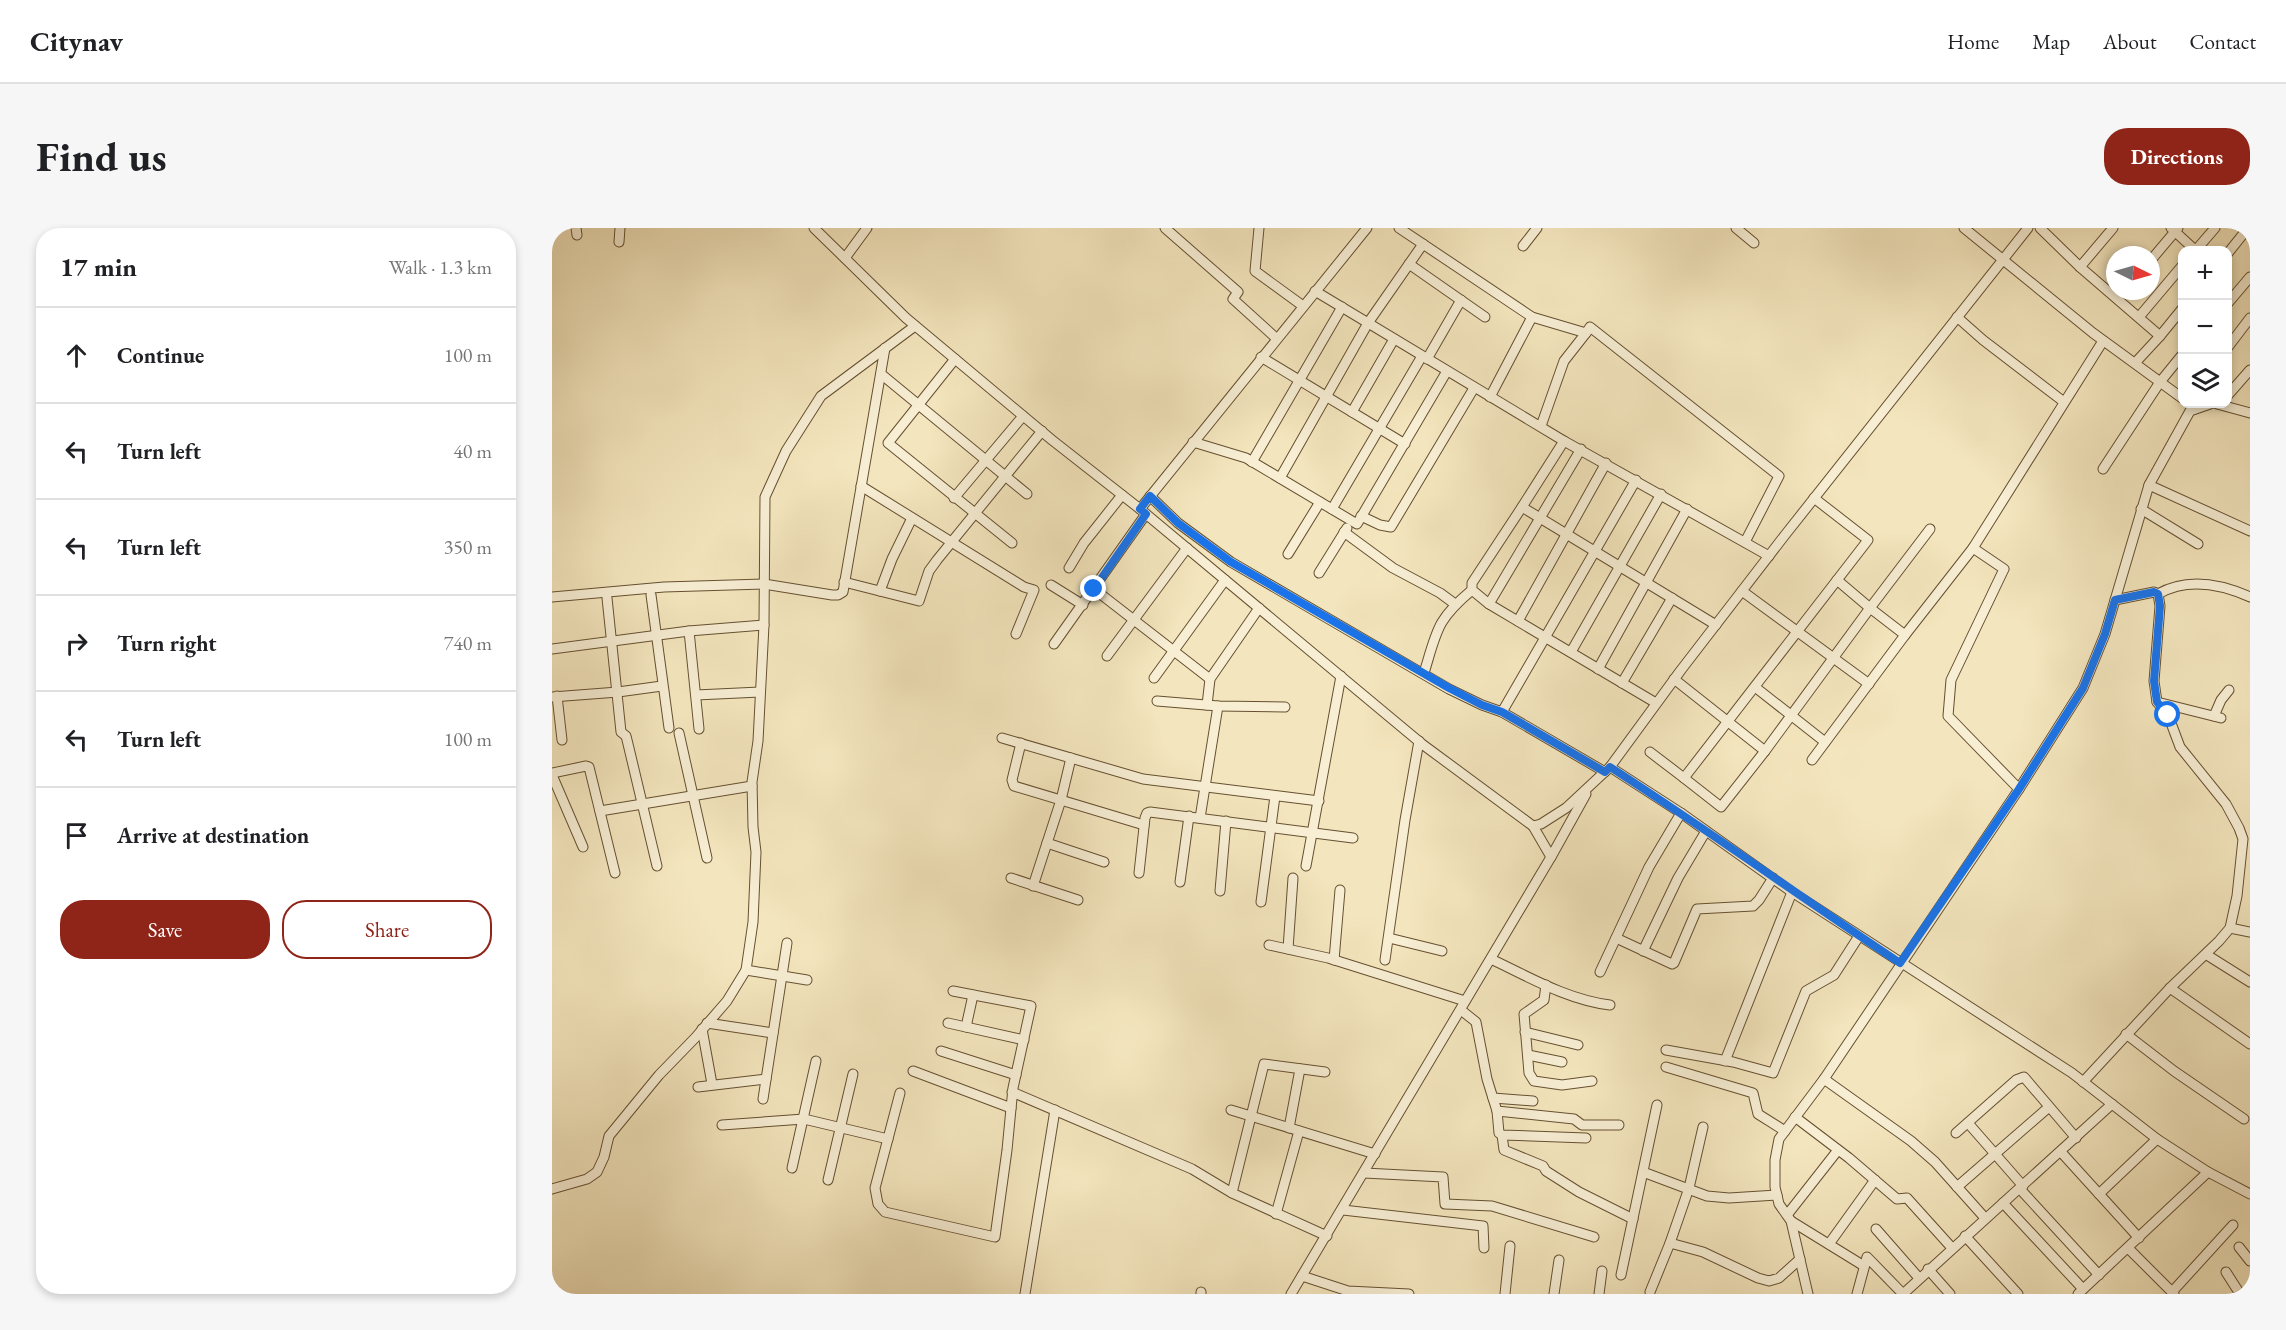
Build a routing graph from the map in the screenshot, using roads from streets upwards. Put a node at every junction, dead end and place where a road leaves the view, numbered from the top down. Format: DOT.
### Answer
graph roads {
  1 [pos="620,228"];
  2 [pos="814,228"];
  3 [pos="867,228"];
  4 [pos="1165,228"];
  5 [pos="1259,228"];
  6 [pos="1367,228"];
  7 [pos="1399,228"];
  8 [pos="1537,228"];
  9 [pos="1736,228"];
  10 [pos="1964,228"];
  11 [pos="2028,228"];
  12 [pos="2040,228"];
  13 [pos="2113,228"];
  14 [pos="2215,228"];
  15 [pos="2248,228"];
  16 [pos="2174,229"];
  17 [pos="619,242"];
  18 [pos="1754,243"];
  19 [pos="1423,244"];
  20 [pos="1523,246"];
  21 [pos="2191,246"];
  22 [pos="2199,246"];
  23 [pos="2160,248"];
  24 [pos="2232,248"];
  25 [pos="844,258"];
  26 [pos="2003,258"];
  27 [pos="1408,264"];
  28 [pos="2080,267"];
  29 [pos="2178,271"];
  30 [pos="2250,277"];
  31 [pos="2106,290"];
  32 [pos="1315,291"];
  33 [pos="1461,300"];
  34 [pos="2118,300"];
  35 [pos="2231,300"];
  36 [pos="1303,306"];
  37 [pos="1342,308"];
  38 [pos="2178,314"];
  39 [pos="1485,317"];
  40 [pos="1532,317"];
  41 [pos="1957,317"];
  42 [pos="2139,317"];
  43 [pos="2250,318"];
  44 [pos="1368,323"];
  45 [pos="915,326"];
  46 [pos="1586,333"];
  47 [pos="2160,336"];
  48 [pos="1276,338"];
  49 [pos="1394,339"];
  50 [pos="2103,340"];
  51 [pos="2232,342"];
  52 [pos="885,348"];
  53 [pos="1261,357"];
  54 [pos="1424,358"];
  55 [pos="955,359"];
  56 [pos="2178,360"];
  57 [pos="2134,363"];
  58 [pos="2250,370"];
  59 [pos="1447,371"];
  60 [pos="881,374"];
  61 [pos="1299,380"];
  62 [pos="2160,382"];
  63 [pos="1474,388"];
  64 [pos="2232,390"];
  65 [pos="2178,395"];
  66 [pos="1325,396"];
  67 [pos="1490,397"];
  68 [pos="2064,402"];
  69 [pos="920,405"];
  70 [pos="2192,408"];
  71 [pos="2232,408"];
  72 [pos="1352,412"];
  73 [pos="2250,413"];
  74 [pos="1023,416"];
  75 [pos="1541,426"];
  76 [pos="1379,428"];
  77 [pos="1041,431"];
  78 [pos="1564,441"];
  79 [pos="1193,442"];
  80 [pos="1405,444"];
  81 [pos="1581,449"];
  82 [pos="986,460"];
  83 [pos="1252,462"];
  84 [pos="1606,463"];
  85 [pos="2103,469"];
  86 [pos="1005,476"];
  87 [pos="1280,478"];
  88 [pos="1636,480"];
  89 [pos="2149,485"];
  90 [pos="861,486"];
  91 [pos="1027,494"];
  92 [pos="1661,494"];
  93 [pos="1122,495"];
  94 [pos="1150,496"];
  95 [pos="954,498"];
  96 [pos="1814,498"];
  97 [pos="1320,502"];
  98 [pos="1522,507"];
  99 [pos="1332,509"];
  100 [pos="1687,509"];
  101 [pos="2141,510"];
  102 [pos="1143,512"];
  103 [pos="975,514"];
  104 [pos="1361,516"];
  105 [pos="912,518"];
  106 [pos="1540,518"];
  107 [pos="1351,520"];
  108 [pos="1930,529"];
  109 [pos="2250,531"];
  110 [pos="1344,532"];
  111 [pos="1566,534"];
  112 [pos="1745,542"];
  113 [pos="951,543"];
  114 [pos="1012,543"];
  115 [pos="2198,544"];
  116 [pos="1187,548"];
  117 [pos="1973,549"];
  118 [pos="1595,552"];
  119 [pos="1288,554"];
  120 [pos="1769,556"];
  121 [pos="1620,566"];
  122 [pos="1069,568"];
  123 [pos="1319,573"];
  124 [pos="1225,580"];
  125 [pos="1837,580"];
  126 [pos="844,582"];
  127 [pos="1646,582"];
  128 [pos="764,584"];
  129 [pos="1051,585"];
  130 [pos="1094,589"];
  131 [pos="1472,590"];
  132 [pos="880,591"];
  133 [pos="1742,591"];
  134 [pos="2158,594"];
  135 [pos="651,595"];
  136 [pos="552,597"];
  137 [pos="2250,597"];
  138 [pos="607,598"];
  139 [pos="1672,598"];
  140 [pos="2115,600"];
  141 [pos="1455,604"];
  142 [pos="1489,604"];
  143 [pos="1083,605"];
  144 [pos="1259,608"];
  145 [pos="1870,609"];
  146 [pos="1134,620"];
  147 [pos="1518,621"];
  148 [pos="1716,624"];
  149 [pos="764,625"];
  150 [pos="689,631"];
  151 [pos="1797,631"];
  152 [pos="1016,634"];
  153 [pos="656,635"];
  154 [pos="1905,636"];
  155 [pos="1546,637"];
  156 [pos="612,641"];
  157 [pos="1054,644"];
  158 [pos="552,649"];
  159 [pos="1174,651"];
  160 [pos="1571,652"];
  161 [pos="1107,656"];
  162 [pos="1834,658"];
  163 [pos="1598,669"];
  164 [pos="1424,673"];
  165 [pos="1341,676"];
  166 [pos="1154,678"];
  167 [pos="1210,679"];
  168 [pos="1674,679"];
  169 [pos="1622,683"];
  170 [pos="1869,684"];
  171 [pos="662,686"];
  172 [pos="1755,687"];
  173 [pos="2229,690"];
  174 [pos="618,692"];
  175 [pos="760,692"];
  176 [pos="696,695"];
  177 [pos="555,696"];
  178 [pos="1157,701"];
  179 [pos="2157,702"];
  180 [pos="1656,703"];
  181 [pos="1207,705"];
  182 [pos="1218,706"];
  183 [pos="1285,707"];
  184 [pos="1502,712"];
  185 [pos="1791,715"];
  186 [pos="1728,721"];
  187 [pos="669,728"];
  188 [pos="699,729"];
  189 [pos="679,733"];
  190 [pos="1002,738"];
  191 [pos="561,740"];
  192 [pos="1419,741"];
  193 [pos="1825,742"];
  194 [pos="1021,744"];
  195 [pos="1765,750"];
  196 [pos="1650,752"];
  197 [pos="1071,758"];
  198 [pos="1812,760"];
  199 [pos="1607,770"];
  200 [pos="552,774"];
  201 [pos="1684,778"];
  202 [pos="752,786"];
  203 [pos="1589,787"];
  204 [pos="1203,788"];
  205 [pos="2019,789"];
  206 [pos="692,796"];
  207 [pos="1275,796"];
  208 [pos="1061,800"];
  209 [pos="1319,801"];
  210 [pos="642,805"];
  211 [pos="600,811"];
  212 [pos="1681,813"];
  213 [pos="1189,816"];
  214 [pos="1200,818"];
  215 [pos="1226,821"];
  216 [pos="1144,825"];
  217 [pos="1271,826"];
  218 [pos="1533,826"];
  219 [pos="1706,831"];
  220 [pos="1313,832"];
  221 [pos="1353,838"];
  222 [pos="1047,843"];
  223 [pos="583,847"];
  224 [pos="1551,857"];
  225 [pos="707,858"];
  226 [pos="1104,862"];
  227 [pos="657,866"];
  228 [pos="1306,866"];
  229 [pos="615,873"];
  230 [pos="1138,873"];
  231 [pos="1011,878"];
  232 [pos="1293,878"];
  233 [pos="1773,878"];
  234 [pos="1180,882"];
  235 [pos="1033,886"];
  236 [pos="1340,890"];
  237 [pos="1220,891"];
  238 [pos="1792,892"];
  239 [pos="1078,900"];
  240 [pos="1261,902"];
  241 [pos="2230,928"];
  242 [pos="2250,932"];
  243 [pos="1858,936"];
  244 [pos="1389,938"];
  245 [pos="1616,938"];
  246 [pos="787,943"];
  247 [pos="1269,945"];
  248 [pos="1288,949"];
  249 [pos="1442,951"];
  250 [pos="1643,951"];
  251 [pos="2207,955"];
  252 [pos="1491,959"];
  253 [pos="1334,960"];
  254 [pos="1385,960"];
  255 [pos="1900,963"];
  256 [pos="746,970"];
  257 [pos="1600,972"];
  258 [pos="783,976"];
  259 [pos="807,980"];
  260 [pos="2250,982"];
  261 [pos="1546,985"];
  262 [pos="2170,988"];
  263 [pos="952,991"];
  264 [pos="973,995"];
  265 [pos="1610,1005"];
  266 [pos="1463,1006"];
  267 [pos="948,1023"];
  268 [pos="704,1026"];
  269 [pos="966,1027"];
  270 [pos="1525,1032"];
  271 [pos="773,1033"];
  272 [pos="2126,1034"];
  273 [pos="1024,1040"];
  274 [pos="2250,1044"];
  275 [pos="1578,1046"];
  276 [pos="1666,1050"];
  277 [pos="941,1051"];
  278 [pos="1527,1055"];
  279 [pos="816,1061"];
  280 [pos="1725,1061"];
  281 [pos="1562,1062"];
  282 [pos="1666,1067"];
  283 [pos="1300,1069"];
  284 [pos="913,1071"];
  285 [pos="1325,1072"];
  286 [pos="853,1074"];
  287 [pos="1016,1075"];
  288 [pos="766,1079"];
  289 [pos="1824,1079"];
  290 [pos="1592,1081"];
  291 [pos="2083,1082"];
  292 [pos="712,1084"];
  293 [pos="698,1087"];
  294 [pos="1012,1092"];
  295 [pos="900,1093"];
  296 [pos="1493,1098"];
  297 [pos="763,1099"];
  298 [pos="1533,1101"];
  299 [pos="2112,1104"];
  300 [pos="1657,1105"];
  301 [pos="2049,1107"];
  302 [pos="1011,1108"];
  303 [pos="1055,1110"];
  304 [pos="1231,1110"];
  305 [pos="1497,1111"];
  306 [pos="1252,1117"];
  307 [pos="1795,1117"];
  308 [pos="804,1119"];
  309 [pos="2244,1119"];
  310 [pos="1968,1123"];
  311 [pos="722,1125"];
  312 [pos="1619,1125"];
  313 [pos="1703,1127"];
  314 [pos="842,1128"];
  315 [pos="1289,1128"];
  316 [pos="1299,1131"];
  317 [pos="1785,1131"];
  318 [pos="1956,1133"];
  319 [pos="1502,1135"];
  320 [pos="1586,1138"];
  321 [pos="2076,1138"];
  322 [pos="888,1139"];
  323 [pos="2157,1139"];
  324 [pos="1838,1150"];
  325 [pos="2061,1152"];
  326 [pos="1375,1154"];
  327 [pos="1995,1154"];
  328 [pos="792,1168"];
  329 [pos="1643,1172"];
  330 [pos="2208,1172"];
  331 [pos="1364,1173"];
  332 [pos="828,1180"];
  333 [pos="1875,1180"];
  334 [pos="1957,1187"];
  335 [pos="1689,1188"];
  336 [pos="2022,1188"];
  337 [pos="552,1189"];
  338 [pos="1232,1193"];
  339 [pos="2099,1194"];
  340 [pos="2250,1194"];
  341 [pos="1777,1195"];
  342 [pos="2003,1203"];
  343 [pos="1342,1210"];
  344 [pos="1276,1214"];
  345 [pos="1789,1218"];
  346 [pos="1984,1218"];
  347 [pos="1633,1219"];
  348 [pos="2233,1225"];
  349 [pos="1876,1229"];
  350 [pos="1327,1236"];
  351 [pos="1965,1236"];
  352 [pos="1594,1237"];
  353 [pos="2139,1238"];
  354 [pos="1670,1244"];
  355 [pos="1829,1244"];
  356 [pos="1510,1246"];
  357 [pos="2239,1247"];
  358 [pos="1484,1248"];
  359 [pos="1952,1248"];
  360 [pos="2128,1248"];
  361 [pos="1800,1259"];
  362 [pos="1559,1260"];
  363 [pos="2250,1261"];
  364 [pos="1864,1266"];
  365 [pos="1928,1269"];
  366 [pos="1602,1271"];
  367 [pos="2226,1272"];
  368 [pos="1621,1275"];
  369 [pos="2099,1275"];
  370 [pos="1302,1276"];
  371 [pos="1919,1278"];
  372 [pos="1650,1292"];
  373 [pos="2081,1292"];
  374 [pos="2173,1293"];
  375 [pos="1025,1294"];
  376 [pos="1291,1294"];
  377 [pos="1410,1294"];
  378 [pos="1505,1294"];
  379 [pos="1554,1294"];
  380 [pos="1599,1294"];
  381 [pos="1808,1294"];
  382 [pos="1857,1294"];
  383 [pos="1903,1294"];
  384 [pos="1950,1294"];
  385 [pos="2018,1294"];
  386 [pos="2240,1294"];
  1 -- 17 [label="street"];
  2 -- 25 [label="street"];
  3 -- 25 [label="street"];
  4 -- 48 [label="street"];
  5 -- 36 [label="street"];
  6 -- 32 [label="street"];
  7 -- 19 [label="street"];
  8 -- 20 [label="street"];
  9 -- 18 [label="street"];
  10 -- 26 [label="street"];
  11 -- 26 [label="street"];
  12 -- 28 [label="street"];
  13 -- 28 [label="street"];
  14 -- 22 [label="street"];
  15 -- 24 [label="street"];
  16 -- 21 [label="street"];
  16 -- 23 [label="street"];
  19 -- 27 [label="street"];
  19 -- 40 [label="street"];
  25 -- 45 [label="street"];
  26 -- 41 [label="street"];
  26 -- 50 [label="street"];
  27 -- 33 [label="street"];
  27 -- 44 [label="street"];
  28 -- 31 [label="street"];
  29 -- 42 [label="street"];
  30 -- 35 [label="street"];
  32 -- 36 [label="street"];
  32 -- 37 [label="street"];
  33 -- 39 [label="street"];
  33 -- 54 [label="street"];
  34 -- 42 [label="street"];
  36 -- 48 [label="street"];
  37 -- 44 [label="street"];
  37 -- 61 [label="street"];
  38 -- 47 [label="street"];
  40 -- 46 [label="street"];
  40 -- 67 [label="street"];
  41 -- 68 [label="street"];
  41 -- 96 [label="street"];
  42 -- 47 [label="street"];
  43 -- 51 [label="street"];
  44 -- 49 [label="street"];
  44 -- 66 [label="street"];
  45 -- 52 [label="street"];
  45 -- 55 [label="street"];
  46 -- 75 [label="street"];
  46 -- 112 [label="street"];
  47 -- 57 [label="street"];
  48 -- 53 [label="street"];
  49 -- 54 [label="street"];
  49 -- 72 [label="street"];
  50 -- 57 [label="street"];
  50 -- 68 [label="street"];
  52 -- 60 [label="street"];
  52 -- 128 [label="street"];
  53 -- 61 [label="street"];
  53 -- 79 [label="street"];
  54 -- 59 [label="street"];
  54 -- 76 [label="street"];
  55 -- 69 [label="street"];
  55 -- 74 [label="street"];
  56 -- 62 [label="street"];
  57 -- 62 [label="street"];
  58 -- 64 [label="street"];
  59 -- 63 [label="street"];
  59 -- 80 [label="street"];
  60 -- 69 [label="street"];
  60 -- 90 [label="street"];
  61 -- 66 [label="street"];
  61 -- 83 [label="street"];
  62 -- 65 [label="street"];
  62 -- 85 [label="street"];
  63 -- 67 [label="street"];
  63 -- 104 [label="street"];
  66 -- 72 [label="street"];
  66 -- 87 [label="street"];
  67 -- 75 [label="street"];
  68 -- 117 [label="street"];
  69 -- 82 [label="street"];
  69 -- 95 [label="street"];
  70 -- 89 [label="street"];
  71 -- 73 [label="street"];
  72 -- 76 [label="street"];
  74 -- 77 [label="street"];
  74 -- 82 [label="street"];
  75 -- 78 [label="street"];
  76 -- 80 [label="street"];
  76 -- 99 [label="street"];
  77 -- 86 [label="street"];
  77 -- 93 [label="street"];
  78 -- 81 [label="street"];
  78 -- 98 [label="street"];
  79 -- 83 [label="street"];
  79 -- 94 [label="street"];
  80 -- 104 [label="street"];
  81 -- 84 [label="street"];
  81 -- 106 [label="street"];
  82 -- 86 [label="street"];
  82 -- 95 [label="street"];
  83 -- 87 [label="street"];
  84 -- 88 [label="street"];
  84 -- 111 [label="street"];
  86 -- 91 [label="street"];
  86 -- 103 [label="street"];
  87 -- 97 [label="street"];
  88 -- 92 [label="street"];
  88 -- 118 [label="street"];
  89 -- 101 [label="street"];
  89 -- 109 [label="street"];
  90 -- 105 [label="street"];
  90 -- 126 [label="street"];
  92 -- 100 [label="street"];
  92 -- 121 [label="street"];
  93 -- 102 [label="street"];
  93 -- 122 [label="street"];
  94 -- 102 [label="street"];
  94 -- 164 [label="street"];
  95 -- 103 [label="street"];
  96 -- 120 [label="street"];
  96 -- 125 [label="street"];
  97 -- 99 [label="street"];
  97 -- 119 [label="street"];
  98 -- 106 [label="street"];
  98 -- 131 [label="street"];
  99 -- 107 [label="street"];
  100 -- 112 [label="street"];
  100 -- 127 [label="street"];
  101 -- 115 [label="street"];
  101 -- 140 [label="street"];
  102 -- 116 [label="street"];
  102 -- 130 [label="street"];
  103 -- 113 [label="street"];
  103 -- 114 [label="street"];
  104 -- 107 [label="street"];
  105 -- 113 [label="street"];
  105 -- 132 [label="street"];
  106 -- 111 [label="street"];
  106 -- 142 [label="street"];
  107 -- 110 [label="street"];
  108 -- 145 [label="street"];
  110 -- 123 [label="street"];
  110 -- 141 [label="street"];
  111 -- 118 [label="street"];
  111 -- 147 [label="street"];
  112 -- 120 [label="street"];
  113 -- 132 [label="street"];
  113 -- 152 [label="street"];
  116 -- 124 [label="street"];
  116 -- 146 [label="street"];
  117 -- 154 [label="street"];
  117 -- 205 [label="street"];
  118 -- 121 [label="street"];
  118 -- 155 [label="street"];
  120 -- 133 [label="street"];
  121 -- 127 [label="street"];
  121 -- 160 [label="street"];
  124 -- 144 [label="street"];
  124 -- 159 [label="street"];
  125 -- 145 [label="street"];
  125 -- 151 [label="street"];
  126 -- 128 [label="street"];
  126 -- 132 [label="street"];
  127 -- 139 [label="street"];
  127 -- 163 [label="street"];
  128 -- 136 [label="street"];
  128 -- 149 [label="street"];
  129 -- 143 [label="street"];
  130 -- 143 [label="street"];
  130 -- 146 [label="street"];
  131 -- 141 [label="street"];
  131 -- 142 [label="street"];
  133 -- 148 [label="street"];
  133 -- 151 [label="street"];
  134 -- 137 [label="street"];
  134 -- 140 [label="street"];
  134 -- 179 [label="street"];
  135 -- 153 [label="street"];
  138 -- 156 [label="street"];
  139 -- 148 [label="street"];
  139 -- 169 [label="street"];
  140 -- 205 [label="street"];
  141 -- 164 [label="street"];
  142 -- 147 [label="street"];
  143 -- 157 [label="street"];
  144 -- 165 [label="street"];
  144 -- 167 [label="street"];
  145 -- 154 [label="street"];
  145 -- 162 [label="street"];
  146 -- 159 [label="street"];
  146 -- 161 [label="street"];
  147 -- 155 [label="street"];
  148 -- 168 [label="street"];
  149 -- 150 [label="street"];
  149 -- 175 [label="street"];
  150 -- 153 [label="street"];
  150 -- 176 [label="street"];
  151 -- 162 [label="street"];
  151 -- 172 [label="street"];
  153 -- 156 [label="street"];
  153 -- 171 [label="street"];
  154 -- 170 [label="street"];
  155 -- 160 [label="street"];
  155 -- 184 [label="street"];
  156 -- 158 [label="street"];
  156 -- 174 [label="street"];
  159 -- 166 [label="street"];
  159 -- 167 [label="street"];
  160 -- 163 [label="street"];
  162 -- 170 [label="street"];
  162 -- 185 [label="street"];
  163 -- 169 [label="street"];
  164 -- 184 [label="street"];
  165 -- 192 [label="street"];
  165 -- 209 [label="street"];
  167 -- 181 [label="street"];
  168 -- 180 [label="street"];
  168 -- 186 [label="street"];
  169 -- 180 [label="street"];
  170 -- 193 [label="street"];
  171 -- 174 [label="street"];
  171 -- 187 [label="street"];
  172 -- 185 [label="street"];
  172 -- 186 [label="street"];
  173 -- 179 [label="street"];
  174 -- 177 [label="street"];
  174 -- 210 [label="street"];
  175 -- 176 [label="street"];
  175 -- 202 [label="street"];
  176 -- 188 [label="street"];
  177 -- 191 [label="street"];
  178 -- 181 [label="street"];
  179 -- 241 [label="street"];
  180 -- 199 [label="street"];
  181 -- 182 [label="street"];
  182 -- 183 [label="street"];
  182 -- 204 [label="street"];
  184 -- 199 [label="street"];
  185 -- 193 [label="street"];
  185 -- 195 [label="street"];
  186 -- 195 [label="street"];
  186 -- 201 [label="street"];
  189 -- 206 [label="street"];
  190 -- 194 [label="street"];
  192 -- 218 [label="street"];
  192 -- 244 [label="street"];
  193 -- 198 [label="street"];
  194 -- 197 [label="street"];
  194 -- 208 [label="street"];
  195 -- 201 [label="street"];
  196 -- 201 [label="street"];
  197 -- 204 [label="street"];
  197 -- 208 [label="street"];
  199 -- 203 [label="street"];
  199 -- 212 [label="street"];
  200 -- 211 [label="street"];
  200 -- 223 [label="street"];
  202 -- 206 [label="street"];
  202 -- 256 [label="street"];
  203 -- 218 [label="street"];
  203 -- 224 [label="street"];
  204 -- 207 [label="street"];
  204 -- 214 [label="street"];
  205 -- 255 [label="street"];
  206 -- 210 [label="street"];
  206 -- 225 [label="street"];
  207 -- 209 [label="street"];
  207 -- 217 [label="street"];
  208 -- 216 [label="street"];
  208 -- 222 [label="street"];
  209 -- 220 [label="street"];
  210 -- 211 [label="street"];
  210 -- 227 [label="street"];
  211 -- 229 [label="street"];
  212 -- 219 [label="street"];
  212 -- 245 [label="street"];
  213 -- 214 [label="street"];
  213 -- 216 [label="street"];
  213 -- 234 [label="street"];
  214 -- 215 [label="street"];
  215 -- 217 [label="street"];
  215 -- 237 [label="street"];
  216 -- 230 [label="street"];
  217 -- 220 [label="street"];
  217 -- 240 [label="street"];
  218 -- 224 [label="street"];
  219 -- 233 [label="street"];
  219 -- 250 [label="street"];
  220 -- 221 [label="street"];
  220 -- 228 [label="street"];
  222 -- 226 [label="street"];
  222 -- 235 [label="street"];
  224 -- 252 [label="street"];
  231 -- 235 [label="street"];
  232 -- 248 [label="street"];
  233 -- 238 [label="street"];
  233 -- 250 [label="street"];
  235 -- 239 [label="street"];
  236 -- 253 [label="street"];
  238 -- 243 [label="street"];
  238 -- 280 [label="street"];
  241 -- 242 [label="street"];
  241 -- 251 [label="street"];
  243 -- 255 [label="street"];
  243 -- 280 [label="street"];
  244 -- 249 [label="street"];
  244 -- 254 [label="street"];
  245 -- 250 [label="street"];
  245 -- 257 [label="street"];
  246 -- 258 [label="street"];
  247 -- 248 [label="street"];
  248 -- 253 [label="street"];
  251 -- 260 [label="street"];
  251 -- 262 [label="street"];
  252 -- 261 [label="street"];
  252 -- 266 [label="street"];
  253 -- 266 [label="street"];
  255 -- 289 [label="street"];
  255 -- 291 [label="street"];
  256 -- 258 [label="street"];
  256 -- 268 [label="street"];
  258 -- 259 [label="street"];
  258 -- 271 [label="street"];
  261 -- 265 [label="street"];
  261 -- 270 [label="street"];
  262 -- 272 [label="street"];
  262 -- 274 [label="street"];
  263 -- 264 [label="street"];
  264 -- 269 [label="street"];
  264 -- 273 [label="street"];
  266 -- 296 [label="street"];
  266 -- 326 [label="street"];
  267 -- 269 [label="street"];
  268 -- 271 [label="street"];
  268 -- 292 [label="street"];
  268 -- 337 [label="street"];
  269 -- 273 [label="street"];
  270 -- 275 [label="street"];
  270 -- 278 [label="street"];
  271 -- 288 [label="street"];
  272 -- 291 [label="street"];
  272 -- 309 [label="street"];
  273 -- 287 [label="street"];
  276 -- 280 [label="street"];
  277 -- 287 [label="street"];
  278 -- 281 [label="street"];
  278 -- 290 [label="street"];
  279 -- 308 [label="street"];
  282 -- 317 [label="street"];
  283 -- 285 [label="street"];
  283 -- 306 [label="street"];
  283 -- 315 [label="street"];
  284 -- 302 [label="street"];
  286 -- 314 [label="street"];
  287 -- 294 [label="street"];
  288 -- 292 [label="street"];
  288 -- 297 [label="street"];
  289 -- 307 [label="street"];
  289 -- 334 [label="street"];
  291 -- 299 [label="street"];
  292 -- 293 [label="street"];
  294 -- 302 [label="street"];
  294 -- 303 [label="street"];
  295 -- 322 [label="street"];
  296 -- 298 [label="street"];
  296 -- 305 [label="street"];
  299 -- 321 [label="street"];
  299 -- 323 [label="street"];
  300 -- 329 [label="street"];
  301 -- 310 [label="street"];
  301 -- 321 [label="street"];
  301 -- 327 [label="street"];
  302 -- 322 [label="street"];
  303 -- 338 [label="street"];
  303 -- 375 [label="street"];
  304 -- 306 [label="street"];
  305 -- 312 [label="street"];
  305 -- 319 [label="street"];
  306 -- 315 [label="street"];
  306 -- 338 [label="street"];
  307 -- 317 [label="street"];
  307 -- 324 [label="street"];
  308 -- 311 [label="street"];
  308 -- 314 [label="street"];
  308 -- 328 [label="street"];
  310 -- 318 [label="street"];
  310 -- 327 [label="street"];
  313 -- 335 [label="street"];
  314 -- 322 [label="street"];
  314 -- 332 [label="street"];
  315 -- 316 [label="street"];
  316 -- 326 [label="street"];
  316 -- 344 [label="street"];
  317 -- 341 [label="street"];
  319 -- 320 [label="street"];
  319 -- 347 [label="street"];
  321 -- 325 [label="street"];
  323 -- 330 [label="street"];
  323 -- 339 [label="street"];
  324 -- 333 [label="street"];
  324 -- 345 [label="street"];
  325 -- 336 [label="street"];
  325 -- 339 [label="street"];
  326 -- 331 [label="street"];
  327 -- 334 [label="street"];
  327 -- 336 [label="street"];
  329 -- 335 [label="street"];
  329 -- 347 [label="street"];
  330 -- 340 [label="street"];
  330 -- 353 [label="street"];
  331 -- 343 [label="street"];
  331 -- 352 [label="street"];
  333 -- 355 [label="street"];
  333 -- 359 [label="street"];
  334 -- 346 [label="street"];
  335 -- 341 [label="street"];
  335 -- 354 [label="street"];
  336 -- 342 [label="street"];
  336 -- 369 [label="street"];
  338 -- 344 [label="street"];
  339 -- 353 [label="street"];
  341 -- 345 [label="street"];
  342 -- 346 [label="street"];
  342 -- 373 [label="street"];
  343 -- 350 [label="street"];
  343 -- 358 [label="street"];
  344 -- 350 [label="street"];
  345 -- 355 [label="street"];
  345 -- 361 [label="street"];
  346 -- 351 [label="street"];
  347 -- 368 [label="street"];
  348 -- 374 [label="street"];
  349 -- 371 [label="street"];
  350 -- 370 [label="street"];
  351 -- 359 [label="street"];
  351 -- 385 [label="street"];
  353 -- 360 [label="street"];
  354 -- 361 [label="street"];
  354 -- 372 [label="street"];
  355 -- 364 [label="street"];
  356 -- 378 [label="street"];
  357 -- 363 [label="street"];
  359 -- 365 [label="street"];
  360 -- 369 [label="street"];
  360 -- 374 [label="street"];
  361 -- 381 [label="street"];
  362 -- 379 [label="street"];
  364 -- 382 [label="street"];
  364 -- 383 [label="street"];
  365 -- 371 [label="street"];
  365 -- 384 [label="street"];
  366 -- 380 [label="street"];
  367 -- 386 [label="street"];
  369 -- 373 [label="street"];
  370 -- 376 [label="street"];
  370 -- 377 [label="street"];
  371 -- 383 [label="street"];
}
